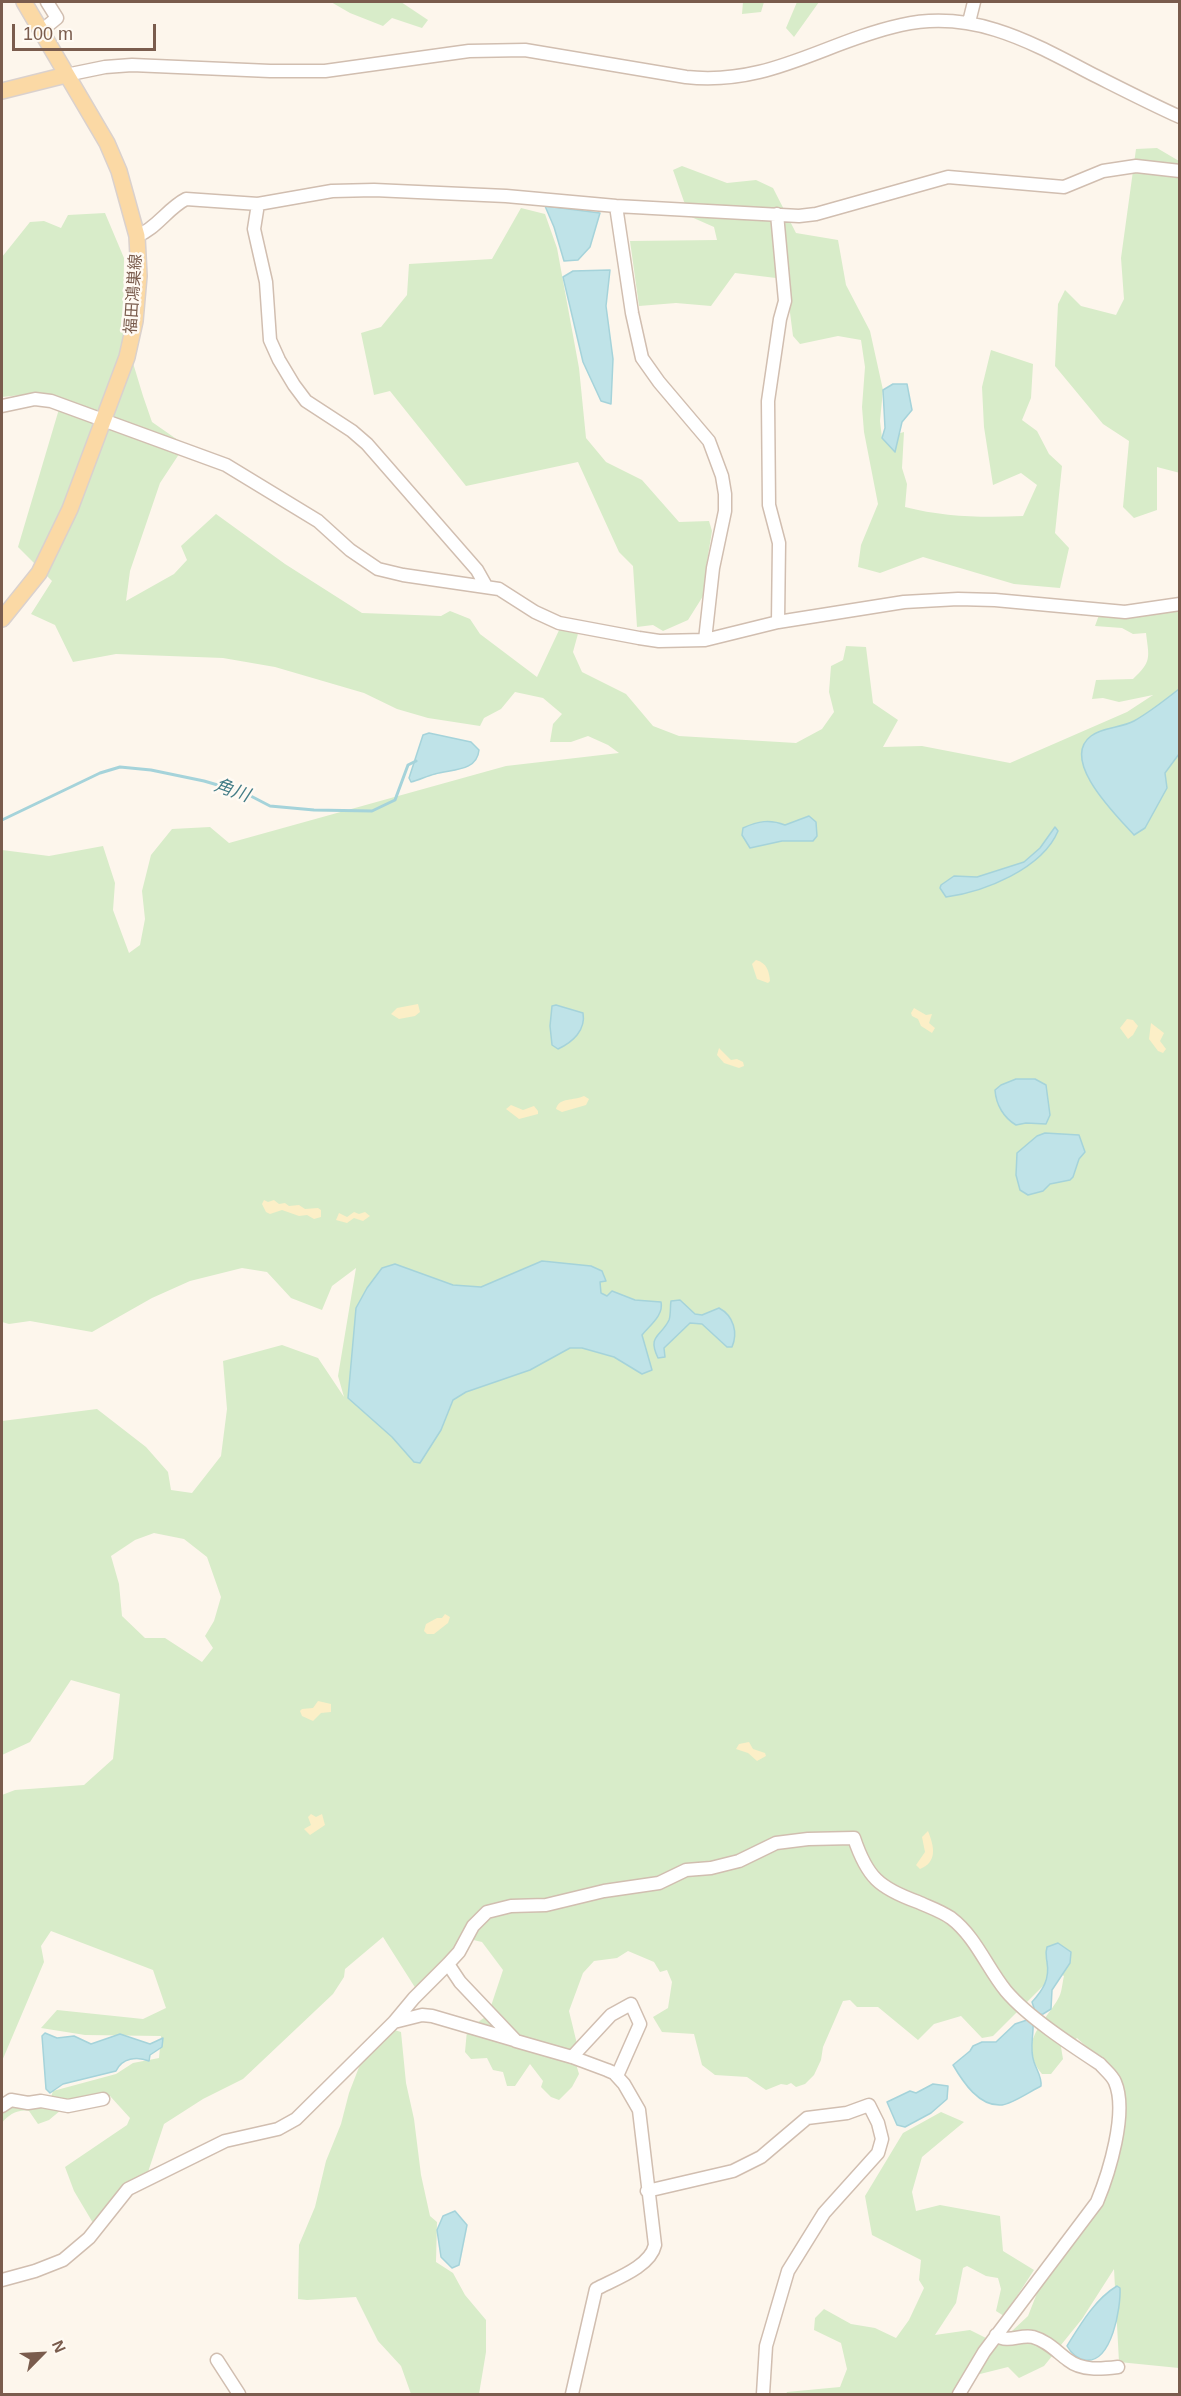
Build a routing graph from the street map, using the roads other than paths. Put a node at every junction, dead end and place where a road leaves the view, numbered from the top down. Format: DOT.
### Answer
graph roads {
  1 [pos="24,2"];
  2 [pos="47,2"];
  3 [pos="974,2"];
  4 [pos="969,22"];
  5 [pos="41,31"];
  6 [pos="66,75"];
  7 [pos="2,91"];
  8 [pos="1179,117"];
  9 [pos="1179,171"];
  10 [pos="258,204"];
  11 [pos="616,206"];
  12 [pos="777,214"];
  13 [pos="137,236"];
  14 [pos="2,406"];
  15 [pos="103,421"];
  16 [pos="486,586"];
  17 [pos="1179,604"];
  18 [pos="2,619"];
  19 [pos="778,622"];
  20 [pos="705,640"];
  21 [pos="448,1964"];
  22 [pos="394,2022"];
  23 [pos="516,2041"];
  24 [pos="572,2056"];
  25 [pos="617,2076"];
  26 [pos="104,2099"];
  27 [pos="2,2106"];
  28 [pos="647,2191"];
  29 [pos="2,2280"];
  30 [pos="996,2336"];
  31 [pos="217,2360"];
  32 [pos="1118,2367"];
  33 [pos="239,2394"];
  34 [pos="572,2394"];
  35 [pos="762,2394"];
  36 [pos="959,2394"];
  1 -- 5 [label="main road, 福田鴻巣線"];
  2 -- 5 [label="street"];
  3 -- 4 [label="street"];
  4 -- 6 [label="street"];
  4 -- 8 [label="street"];
  5 -- 6 [label="main road, 福田鴻巣線"];
  6 -- 7 [label="main road"];
  6 -- 13 [label="main road, 福田鴻巣線"];
  9 -- 12 [label="street"];
  10 -- 11 [label="street"];
  10 -- 13 [label="street"];
  10 -- 16 [label="street"];
  11 -- 12 [label="street"];
  11 -- 20 [label="street"];
  12 -- 19 [label="street"];
  13 -- 15 [label="main road, 福田鴻巣線"];
  14 -- 15 [label="street"];
  15 -- 16 [label="street"];
  15 -- 18 [label="main road, 福田鴻巣線"];
  16 -- 20 [label="street"];
  17 -- 19 [label="street"];
  19 -- 20 [label="street"];
  21 -- 22 [label="street"];
  21 -- 23 [label="street"];
  21 -- 30 [label="street"];
  22 -- 23 [label="street"];
  22 -- 29 [label="street"];
  23 -- 24 [label="street"];
  24 -- 25 [label="street"];
  24 -- 25 [label="street"];
  25 -- 28 [label="street"];
  26 -- 27 [label="street"];
  28 -- 34 [label="street"];
  28 -- 35 [label="street"];
  30 -- 32 [label="street"];
  30 -- 36 [label="street"];
  31 -- 33 [label="street"];
}
